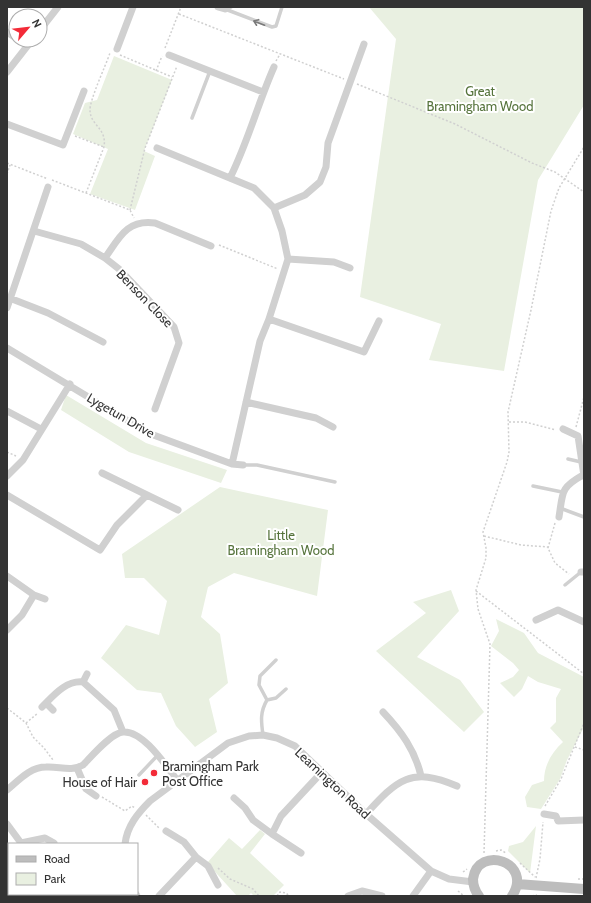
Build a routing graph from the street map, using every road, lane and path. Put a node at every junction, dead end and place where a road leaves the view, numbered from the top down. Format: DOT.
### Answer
graph roads {
  1 [pos="58,7"];
  2 [pos="133,7"];
  3 [pos="181,7"];
  4 [pos="282,7"];
  5 [pos="225,8"];
  6 [pos="178,14"];
  7 [pos="48,20"];
  8 [pos="364,44"];
  9 [pos="26,48"];
  10 [pos="117,49"];
  11 [pos="170,55"];
  12 [pos="180,59"];
  13 [pos="274,67"];
  14 [pos="156,71"];
  15 [pos="210,71"];
  16 [pos="7,72"];
  17 [pos="172,77"];
  18 [pos="350,81"];
  19 [pos="84,91"];
  20 [pos="263,92"];
  21 [pos="192,118"];
  22 [pos="7,124"];
  23 [pos="67,133"];
  24 [pos="104,147"];
  25 [pos="584,147"];
  26 [pos="157,148"];
  27 [pos="7,164"];
  28 [pos="10,165"];
  29 [pos="7,174"];
  30 [pos="230,178"];
  31 [pos="566,178"];
  32 [pos="48,187"];
  33 [pos="584,192"];
  34 [pos="86,193"];
  35 [pos="274,208"];
  36 [pos="130,210"];
  37 [pos="137,223"];
  38 [pos="34,231"];
  39 [pos="211,246"];
  40 [pos="105,258"];
  41 [pos="288,259"];
  42 [pos="350,268"];
  43 [pos="284,271"];
  44 [pos="12,298"];
  45 [pos="7,308"];
  46 [pos="270,318"];
  47 [pos="378,320"];
  48 [pos="103,342"];
  49 [pos="7,348"];
  50 [pos="70,384"];
  51 [pos="584,397"];
  52 [pos="246,402"];
  53 [pos="155,409"];
  54 [pos="7,411"];
  55 [pos="509,422"];
  56 [pos="333,427"];
  57 [pos="41,429"];
  58 [pos="563,429"];
  59 [pos="579,435"];
  60 [pos="7,452"];
  61 [pos="568,459"];
  62 [pos="23,460"];
  63 [pos="581,462"];
  64 [pos="232,464"];
  65 [pos="244,465"];
  66 [pos="102,473"];
  67 [pos="583,473"];
  68 [pos="7,476"];
  69 [pos="334,482"];
  70 [pos="533,486"];
  71 [pos="562,492"];
  72 [pos="7,495"];
  73 [pos="147,495"];
  74 [pos="560,508"];
  75 [pos="178,510"];
  76 [pos="559,517"];
  77 [pos="584,517"];
  78 [pos="484,536"];
  79 [pos="548,547"];
  80 [pos="582,572"];
  81 [pos="7,576"];
  82 [pos="573,578"];
  83 [pos="565,585"];
  84 [pos="476,590"];
  85 [pos="34,595"];
  86 [pos="45,599"];
  87 [pos="536,620"];
  88 [pos="584,622"];
  89 [pos="7,630"];
  90 [pos="276,660"];
  91 [pos="87,674"];
  92 [pos="584,674"];
  93 [pos="83,682"];
  94 [pos="286,689"];
  95 [pos="267,700"];
  96 [pos="44,705"];
  97 [pos="7,708"];
  98 [pos="53,710"];
  99 [pos="383,712"];
  100 [pos="26,723"];
  101 [pos="584,723"];
  102 [pos="123,732"];
  103 [pos="263,735"];
  104 [pos="575,747"];
  105 [pos="584,750"];
  106 [pos="157,756"];
  107 [pos="58,768"];
  108 [pos="77,768"];
  109 [pos="322,772"];
  110 [pos="139,775"];
  111 [pos="421,776"];
  112 [pos="177,780"];
  113 [pos="457,786"];
  114 [pos="7,790"];
  115 [pos="96,796"];
  116 [pos="234,798"];
  117 [pos="366,814"];
  118 [pos="544,814"];
  119 [pos="584,820"];
  120 [pos="7,824"];
  121 [pos="166,831"];
  122 [pos="272,834"];
  123 [pos="54,843"];
  124 [pos="125,843"];
  125 [pos="301,852"];
  126 [pos="484,855"];
  127 [pos="196,857"];
  128 [pos="203,862"];
  129 [pos="431,871"];
  130 [pos="536,878"];
  131 [pos="473,882"];
  132 [pos="517,884"];
  133 [pos="218,885"];
  134 [pos="584,889"];
  135 [pos="458,891"];
  136 [pos="159,896"];
  137 [pos="259,896"];
  138 [pos="277,896"];
  139 [pos="290,896"];
  140 [pos="348,896"];
  141 [pos="382,896"];
  142 [pos="413,896"];
  143 [pos="464,896"];
  144 [pos="479,896"];
  145 [pos="512,896"];
  1 -- 7 [label="street"];
  2 -- 10 [label="street"];
  3 -- 6 [label="path"];
  4 -- 5 [label="lane, one-way"];
  6 -- 14 [label="path"];
  6 -- 18 [label="path"];
  8 -- 18 [label="street"];
  9 -- 16 [label="street"];
  11 -- 12 [label="street"];
  12 -- 15 [label="street"];
  12 -- 17 [label="path"];
  13 -- 20 [label="street"];
  14 -- 17 [label="path"];
  14 -- 24 [label="path"];
  15 -- 20 [label="street"];
  15 -- 21 [label="lane"];
  17 -- 36 [label="path"];
  18 -- 31 [label="path"];
  18 -- 35 [label="street"];
  19 -- 23 [label="street"];
  20 -- 30 [label="street"];
  22 -- 23 [label="street"];
  23 -- 24 [label="path"];
  24 -- 34 [label="path"];
  25 -- 31 [label="path"];
  26 -- 30 [label="street"];
  27 -- 28 [label="path"];
  28 -- 29 [label="path"];
  28 -- 34 [label="path"];
  30 -- 35 [label="street"];
  31 -- 33 [label="path"];
  31 -- 55 [label="path"];
  32 -- 38 [label="street"];
  34 -- 36 [label="path"];
  35 -- 41 [label="street"];
  36 -- 37 [label="path"];
  37 -- 39 [label="street"];
  37 -- 40 [label="street, Benson Close"];
  38 -- 40 [label="street, Benson Close"];
  38 -- 44 [label="street"];
  39 -- 43 [label="path"];
  40 -- 53 [label="street, Benson Close"];
  41 -- 42 [label="street"];
  41 -- 43 [label="street"];
  43 -- 46 [label="street"];
  44 -- 45 [label="street"];
  44 -- 48 [label="street"];
  46 -- 47 [label="street"];
  46 -- 52 [label="street"];
  49 -- 50 [label="street, Lygetun Drive"];
  50 -- 57 [label="street"];
  50 -- 64 [label="street, Lygetun Drive"];
  51 -- 59 [label="path"];
  52 -- 56 [label="street"];
  52 -- 64 [label="street"];
  54 -- 57 [label="street"];
  55 -- 58 [label="path"];
  55 -- 78 [label="path"];
  57 -- 62 [label="street"];
  58 -- 59 [label="street"];
  59 -- 63 [label="street"];
  60 -- 62 [label="path"];
  61 -- 63 [label="lane"];
  62 -- 68 [label="street"];
  63 -- 67 [label="street"];
  64 -- 65 [label="street, Lygetun Drive"];
  65 -- 69 [label="lane"];
  66 -- 73 [label="street"];
  67 -- 71 [label="street"];
  70 -- 71 [label="lane"];
  71 -- 74 [label="street"];
  72 -- 73 [label="street"];
  73 -- 75 [label="street"];
  74 -- 76 [label="street"];
  74 -- 77 [label="lane"];
  76 -- 79 [label="path"];
  78 -- 79 [label="path"];
  78 -- 84 [label="path"];
  79 -- 82 [label="path"];
  80 -- 82 [label="lane"];
  81 -- 85 [label="street"];
  82 -- 83 [label="lane"];
  84 -- 92 [label="path"];
  84 -- 126 [label="path"];
  85 -- 86 [label="street"];
  85 -- 89 [label="street"];
  87 -- 88 [label="street"];
  90 -- 95 [label="lane"];
  91 -- 93 [label="street"];
  93 -- 96 [label="street"];
  93 -- 102 [label="street"];
  94 -- 95 [label="lane"];
  95 -- 103 [label="lane"];
  96 -- 98 [label="street"];
  96 -- 100 [label="path"];
  97 -- 100 [label="path"];
  99 -- 111 [label="street"];
  100 -- 107 [label="path"];
  101 -- 104 [label="path"];
  102 -- 106 [label="street"];
  102 -- 108 [label="street"];
  103 -- 109 [label="street, Leamington Road"];
  103 -- 112 [label="street, Leamington Road"];
  104 -- 105 [label="path"];
  104 -- 118 [label="path"];
  106 -- 110 [label="lane"];
  106 -- 112 [label="street"];
  107 -- 108 [label="street"];
  107 -- 114 [label="street"];
  108 -- 115 [label="street"];
  109 -- 117 [label="street, Leamington Road"];
  109 -- 122 [label="street"];
  111 -- 113 [label="street"];
  111 -- 117 [label="street"];
  112 -- 124 [label="street, Leamington Road"];
  116 -- 122 [label="street"];
  117 -- 129 [label="street, Leamington Road"];
  118 -- 119 [label="street"];
  118 -- 130 [label="path"];
  120 -- 123 [label="street"];
  121 -- 127 [label="street"];
  122 -- 125 [label="street"];
  127 -- 128 [label="street"];
  127 -- 136 [label="street"];
  128 -- 133 [label="street"];
  128 -- 137 [label="path"];
  129 -- 131 [label="street, Leamington Road"];
  129 -- 142 [label="street"];
  131 -- 132 [label="street"];
  131 -- 144 [label="street"];
  132 -- 134 [label="street"];
  132 -- 145 [label="street"];
  135 -- 143 [label="path"];
  138 -- 139 [label="path"];
  140 -- 141 [label="street"];
}
